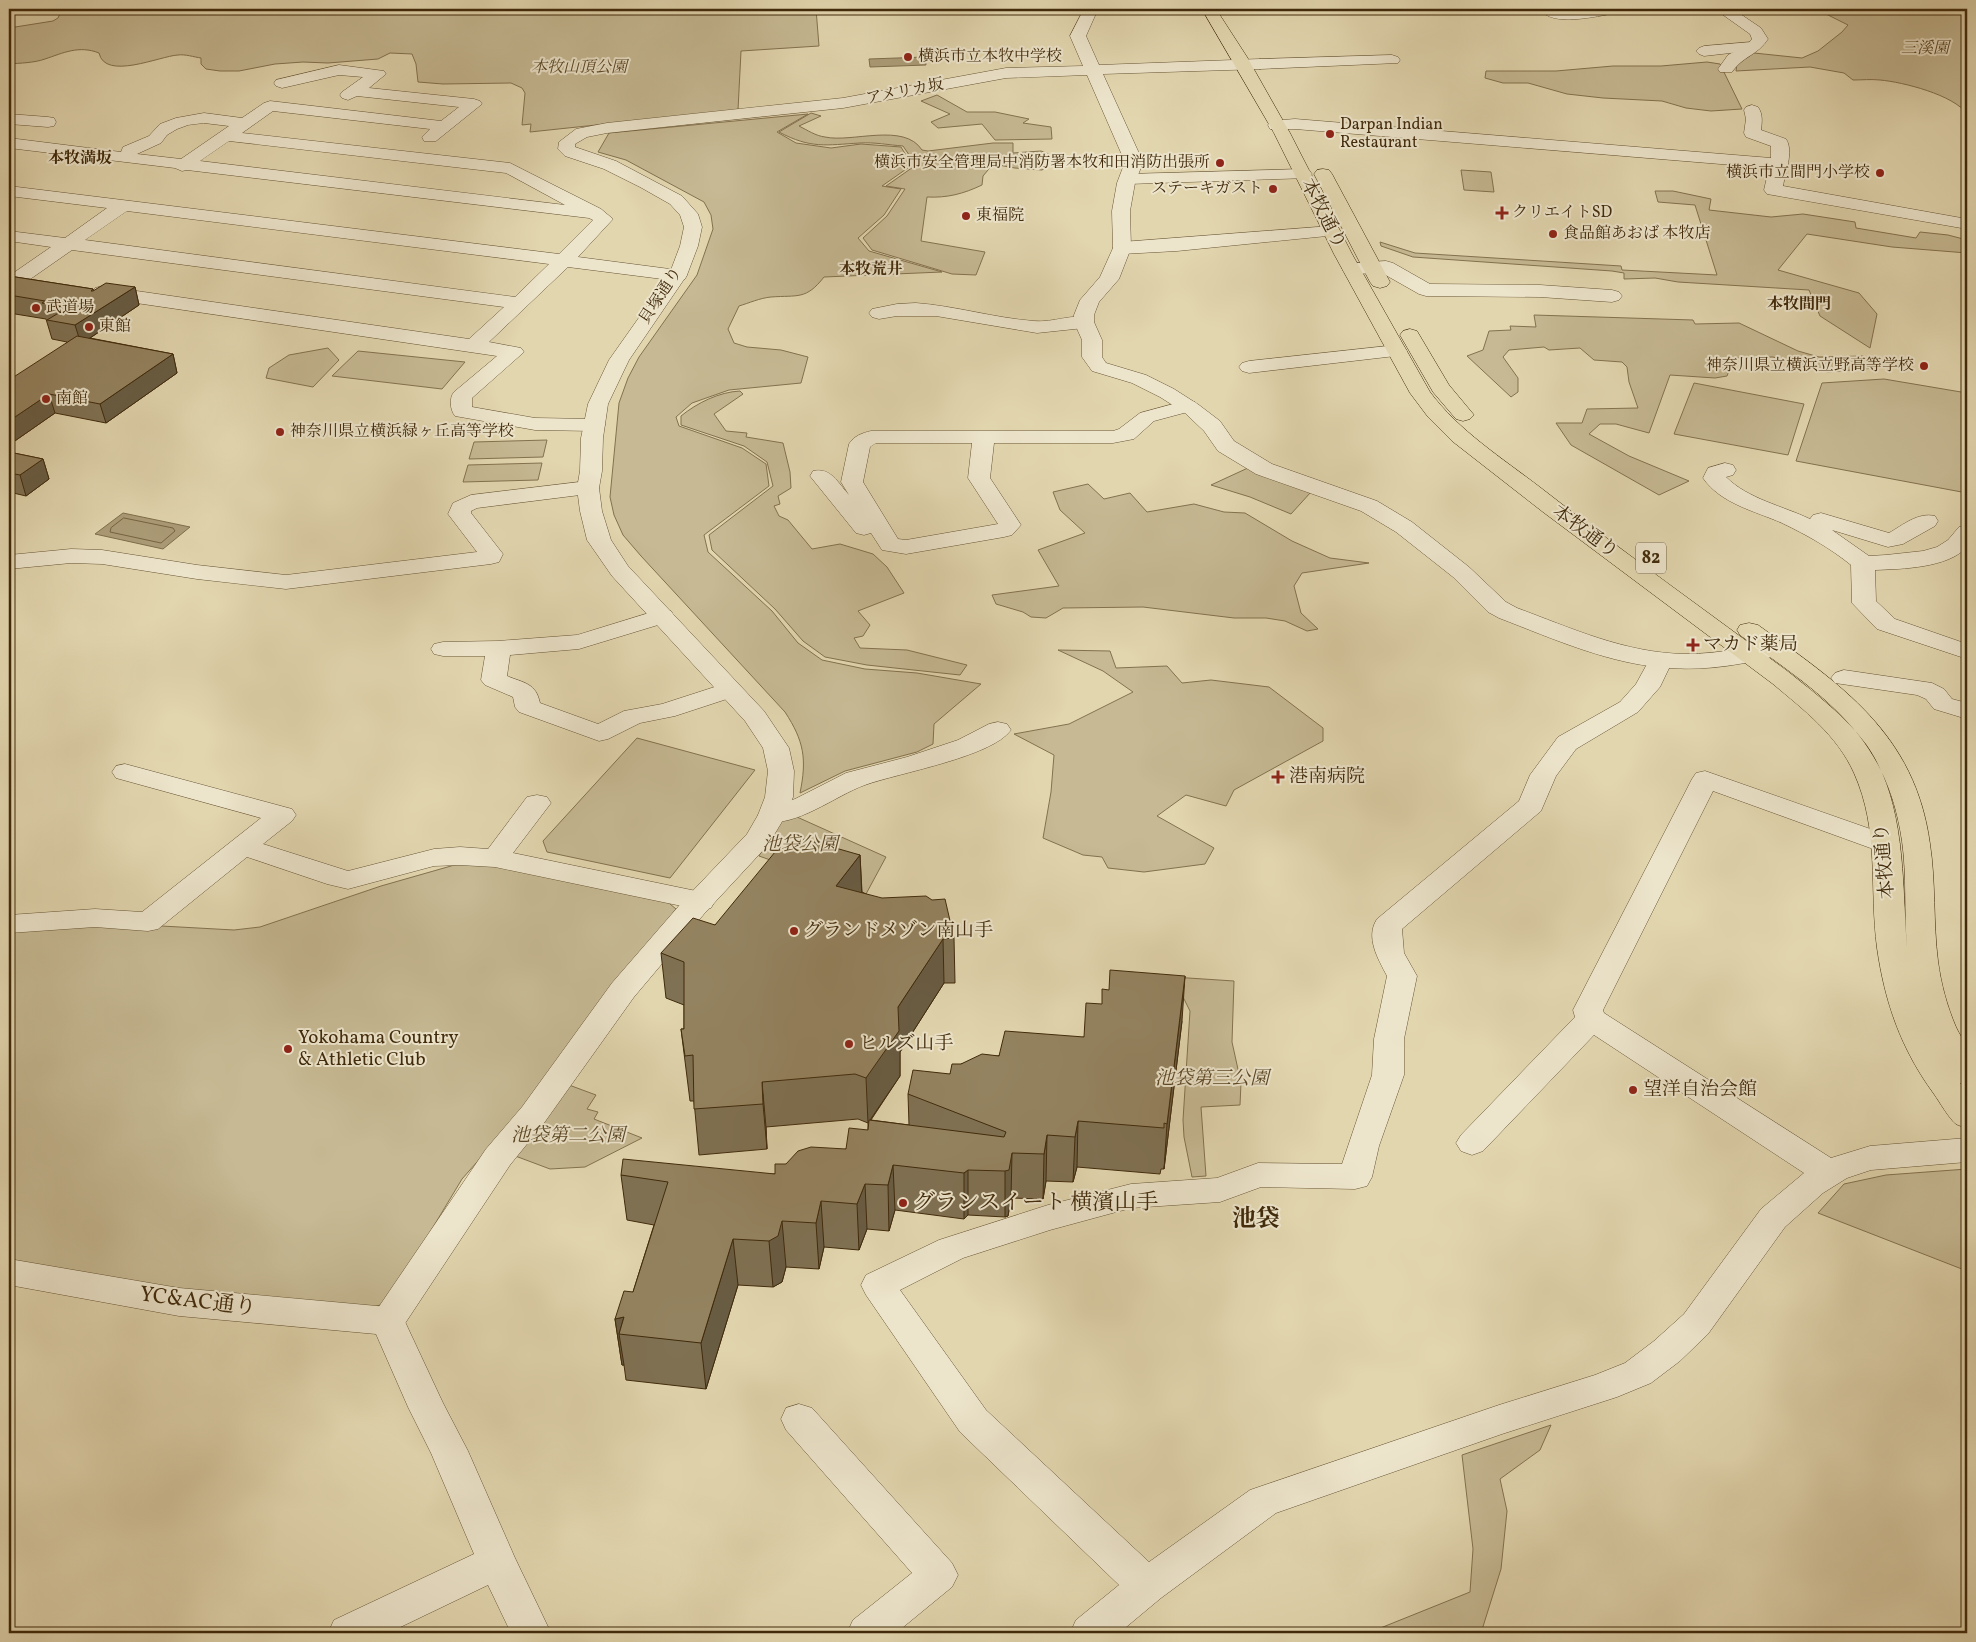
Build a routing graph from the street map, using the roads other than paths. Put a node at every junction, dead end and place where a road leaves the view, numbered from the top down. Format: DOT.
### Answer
graph roads {
  1 [pos="1090,9"];
  2 [pos="1209,9"];
  3 [pos="1226,9"];
  4 [pos="1547,9"];
  5 [pos="1616,9"];
  6 [pos="1724,9"];
  7 [pos="1752,47"];
  8 [pos="1704,50"];
  9 [pos="1392,60"];
  10 [pos="1252,64"];
  11 [pos="1094,69"];
  12 [pos="1726,69"];
  13 [pos="282,83"];
  14 [pos="354,91"];
  15 [pos="1752,110"];
  16 [pos="324,112"];
  17 [pos="9,119"];
  18 [pos="48,122"];
  19 [pos="244,123"];
  20 [pos="1286,124"];
  21 [pos="445,126"];
  22 [pos="226,136"];
  23 [pos="570,140"];
  24 [pos="9,143"];
  25 [pos="124,155"];
  26 [pos="406,156"];
  27 [pos="1779,164"];
  28 [pos="182,166"];
  29 [pos="1303,174"];
  30 [pos="1128,179"];
  31 [pos="364,187"];
  32 [pos="9,191"];
  33 [pos="124,205"];
  34 [pos="595,213"];
  35 [pos="1967,224"];
  36 [pos="1350,231"];
  37 [pos="9,236"];
  38 [pos="68,244"];
  39 [pos="1122,248"];
  40 [pos="563,260"];
  41 [pos="1361,268"];
  42 [pos="678,275"];
  43 [pos="11,281"];
  44 [pos="45,284"];
  45 [pos="84,290"];
  46 [pos="1612,296"];
  47 [pos="519,303"];
  48 [pos="879,313"];
  49 [pos="1084,322"];
  50 [pos="474,346"];
  51 [pos="1397,351"];
  52 [pos="1249,367"];
  53 [pos="1188,406"];
  54 [pos="594,425"];
  55 [pos="984,438"];
  56 [pos="1725,470"];
  57 [pos="821,476"];
  58 [pos="588,488"];
  59 [pos="1731,493"];
  60 [pos="1927,522"];
  61 [pos="1967,532"];
  62 [pos="884,535"];
  63 [pos="9,562"];
  64 [pos="1863,563"];
  65 [pos="662,616"];
  66 [pos="498,648"];
  67 [pos="443,649"];
  68 [pos="1774,649"];
  69 [pos="1967,652"];
  70 [pos="1751,655"];
  71 [pos="1661,660"];
  72 [pos="1844,678"];
  73 [pos="730,690"];
  74 [pos="1967,711"];
  75 [pos="998,730"];
  76 [pos="125,772"];
  77 [pos="537,802"];
  78 [pos="772,815"];
  79 [pos="1886,844"];
  80 [pos="244,847"];
  81 [pos="496,858"];
  82 [pos="701,901"];
  83 [pos="9,924"];
  84 [pos="1591,1019"];
  85 [pos="1967,1074"];
  86 [pos="1967,1116"];
  87 [pos="1472,1143"];
  88 [pos="1967,1150"];
  89 [pos="1829,1173"];
  90 [pos="9,1272"];
  91 [pos="388,1321"];
  92 [pos="798,1419"];
  93 [pos="497,1562"];
  94 [pos="1147,1586"];
  95 [pos="348,1633"];
  96 [pos="530,1633"];
  97 [pos="867,1633"];
  98 [pos="1090,1633"];
  1 -- 11 [label="street"];
  2 -- 10 [label="main road, 82"];
  3 -- 10 [label="main road, 82"];
  4 -- 5 [label="street"];
  6 -- 7 [label="street"];
  7 -- 8 [label="street"];
  7 -- 12 [label="street"];
  9 -- 10 [label="street, アメリカ坂"];
  10 -- 11 [label="street, アメリカ坂"];
  10 -- 20 [label="main road, 本牧通り / 82"];
  11 -- 23 [label="street, アメリカ坂"];
  11 -- 30 [label="street"];
  13 -- 14 [label="street"];
  14 -- 16 [label="street"];
  14 -- 21 [label="street"];
  15 -- 27 [label="street"];
  16 -- 19 [label="street"];
  16 -- 21 [label="street"];
  17 -- 18 [label="street"];
  19 -- 22 [label="street"];
  19 -- 25 [label="street"];
  20 -- 27 [label="street"];
  20 -- 29 [label="main road, 本牧通り / 82"];
  20 -- 36 [label="main road, 本牧通り / 82"];
  21 -- 26 [label="street"];
  22 -- 26 [label="street"];
  22 -- 28 [label="street"];
  23 -- 42 [label="street, 貝塚通り"];
  24 -- 25 [label="street"];
  25 -- 28 [label="street"];
  26 -- 31 [label="street"];
  26 -- 34 [label="street"];
  27 -- 35 [label="street"];
  28 -- 31 [label="street"];
  29 -- 30 [label="street"];
  29 -- 36 [label="main road, 本牧通り / 82"];
  30 -- 39 [label="street"];
  31 -- 34 [label="street"];
  32 -- 33 [label="street"];
  33 -- 38 [label="street"];
  33 -- 40 [label="street"];
  34 -- 40 [label="street"];
  36 -- 39 [label="street"];
  36 -- 41 [label="main road, 本牧通り / 82"];
  37 -- 38 [label="street"];
  38 -- 43 [label="street"];
  38 -- 47 [label="street"];
  39 -- 49 [label="street"];
  40 -- 42 [label="street"];
  40 -- 47 [label="street"];
  41 -- 46 [label="street"];
  41 -- 51 [label="main road, 本牧通り / 82"];
  41 -- 68 [label="main road, 本牧通り / 82"];
  42 -- 54 [label="street, 貝塚通り"];
  43 -- 44 [label="street"];
  45 -- 50 [label="street"];
  47 -- 50 [label="street"];
  48 -- 49 [label="street"];
  49 -- 53 [label="street"];
  50 -- 54 [label="street"];
  51 -- 52 [label="street"];
  51 -- 70 [label="main road, 本牧通り / 82"];
  53 -- 55 [label="street"];
  53 -- 71 [label="street"];
  54 -- 58 [label="street, 貝塚通り"];
  55 -- 62 [label="street"];
  55 -- 62 [label="street"];
  56 -- 59 [label="street"];
  57 -- 62 [label="street"];
  58 -- 63 [label="street"];
  58 -- 65 [label="street, 貝塚通り"];
  59 -- 60 [label="street"];
  59 -- 64 [label="street"];
  61 -- 64 [label="street"];
  64 -- 69 [label="street"];
  65 -- 66 [label="street"];
  65 -- 73 [label="street, 貝塚通り"];
  66 -- 67 [label="street"];
  66 -- 73 [label="street"];
  68 -- 70 [label="street"];
  68 -- 85 [label="main road, 本牧通り / 82"];
  70 -- 71 [label="street"];
  70 -- 79 [label="main road, 本牧通り / 82"];
  71 -- 94 [label="street"];
  72 -- 74 [label="street"];
  73 -- 78 [label="street, 貝塚通り"];
  75 -- 78 [label="street"];
  76 -- 80 [label="street"];
  77 -- 81 [label="street"];
  78 -- 82 [label="street, 貝塚通り"];
  79 -- 84 [label="street"];
  79 -- 86 [label="main road, 本牧通り / 82"];
  80 -- 81 [label="street"];
  80 -- 83 [label="street"];
  81 -- 82 [label="street"];
  82 -- 91 [label="street, 貝塚通り"];
  84 -- 87 [label="street"];
  84 -- 89 [label="street"];
  88 -- 89 [label="street"];
  89 -- 94 [label="street"];
  90 -- 91 [label="street, YC&AC通り"];
  91 -- 93 [label="street"];
  92 -- 97 [label="street"];
  93 -- 95 [label="street"];
  93 -- 96 [label="street"];
  94 -- 98 [label="street"];
}
